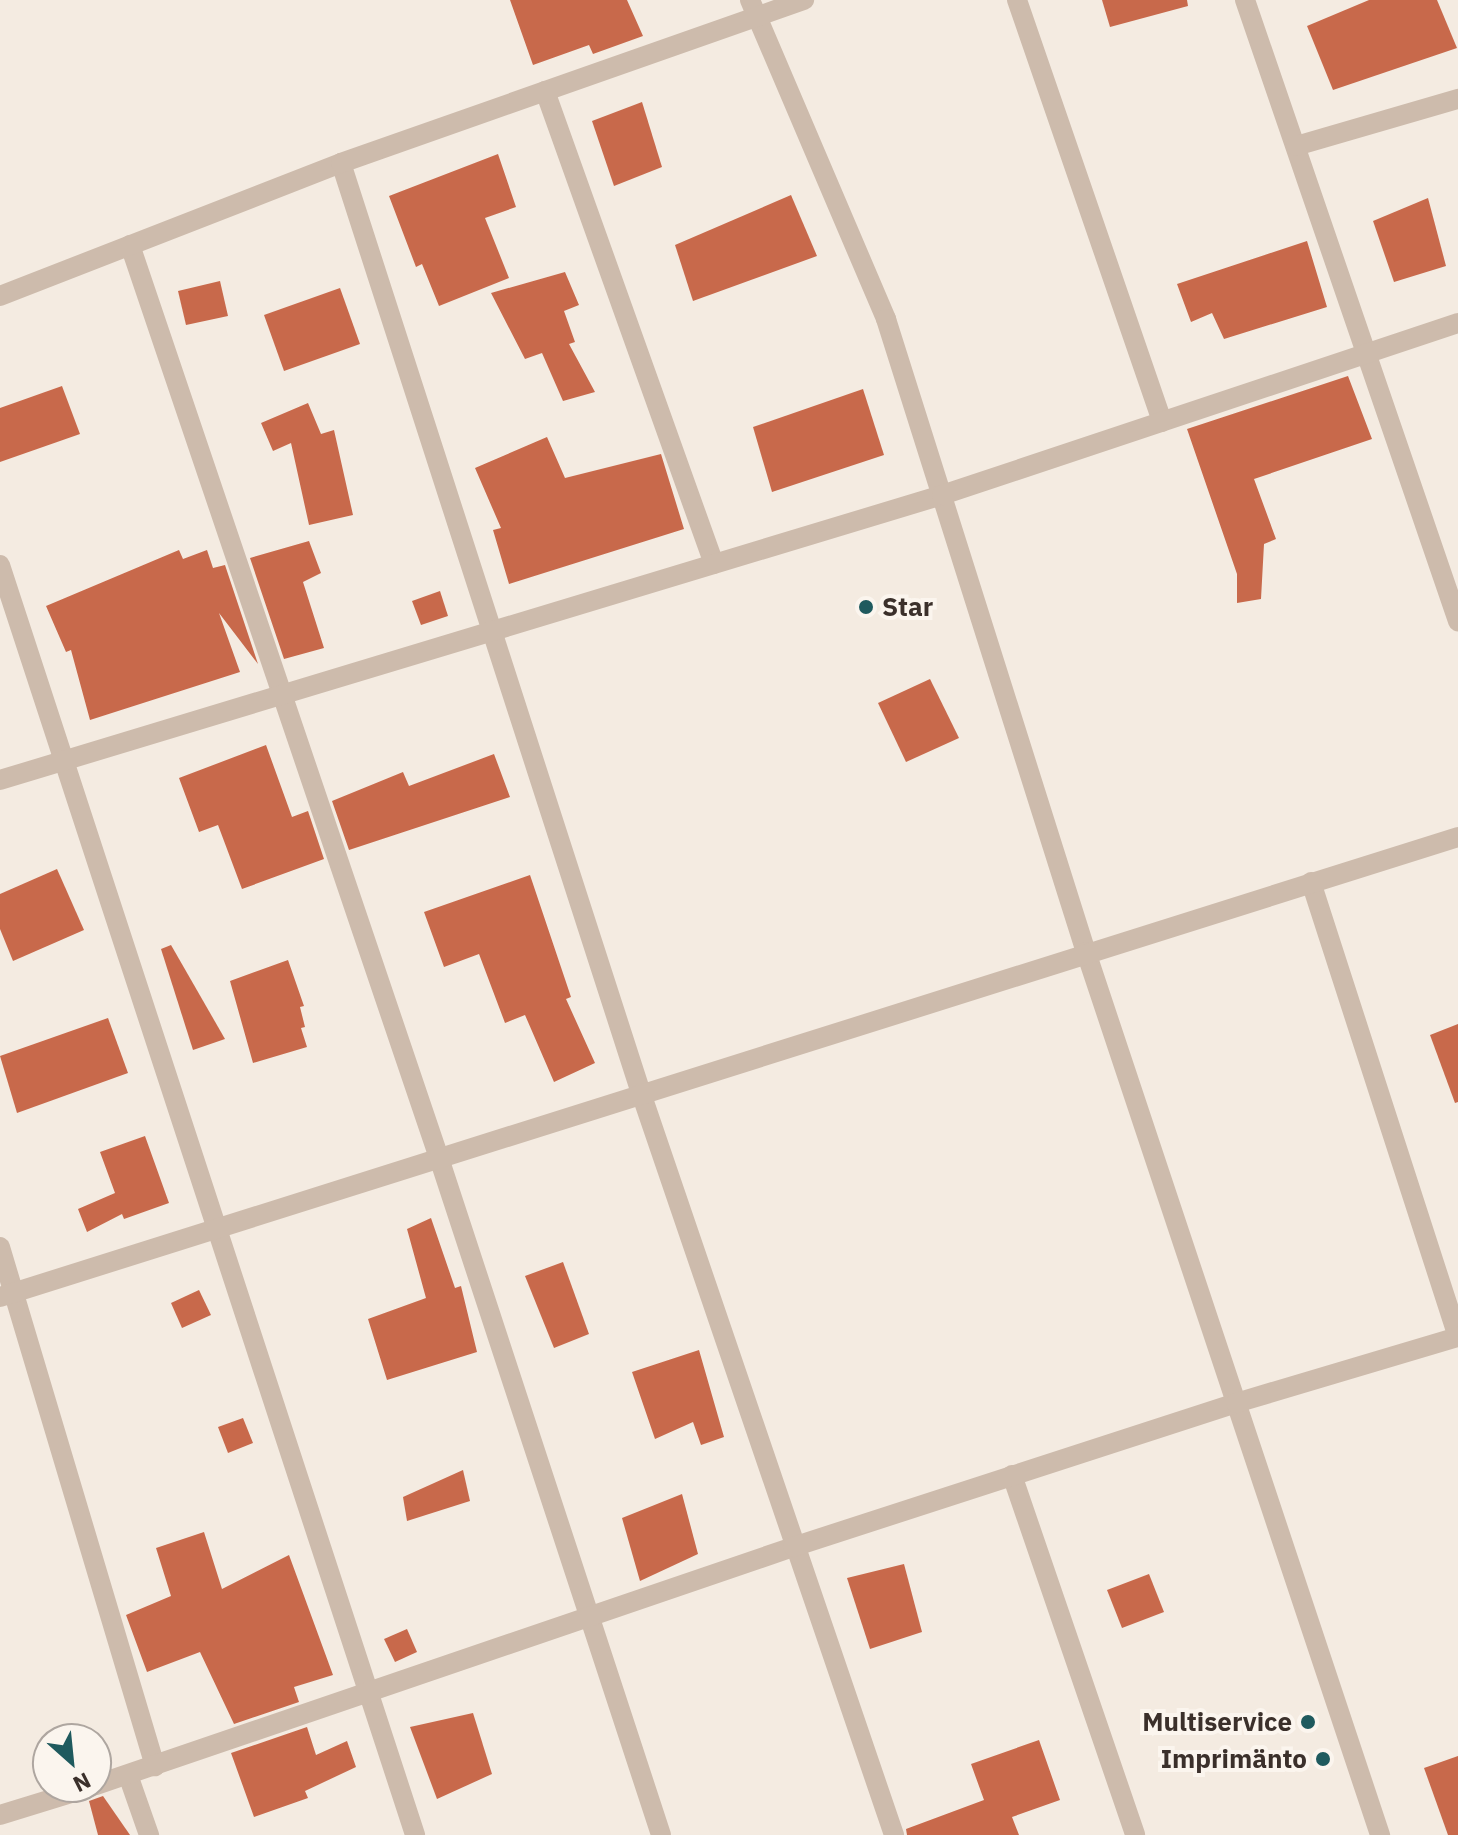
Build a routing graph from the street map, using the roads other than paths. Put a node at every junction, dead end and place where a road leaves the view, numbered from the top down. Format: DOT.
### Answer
graph roads {
  1 [pos="804,0"];
  2 [pos="1017,0"];
  3 [pos="1245,0"];
  4 [pos="754,8"];
  5 [pos="545,91"];
  6 [pos="1458,99"];
  7 [pos="1296,146"];
  8 [pos="341,163"];
  9 [pos="130,245"];
  10 [pos="0,296"];
  11 [pos="1458,323"];
  12 [pos="1367,352"];
  13 [pos="1162,422"];
  14 [pos="942,495"];
  15 [pos="714,564"];
  16 [pos="0,565"];
  17 [pos="1458,621"];
  18 [pos="493,630"];
  19 [pos="282,693"];
  20 [pos="63,759"];
  21 [pos="0,780"];
  22 [pos="1458,837"];
  23 [pos="1311,882"];
  24 [pos="1086,952"];
  25 [pos="641,1093"];
  26 [pos="439,1158"];
  27 [pos="215,1229"];
  28 [pos="0,1247"];
  29 [pos="8,1294"];
  30 [pos="1458,1337"];
  31 [pos="1236,1403"];
  32 [pos="1012,1475"];
  33 [pos="793,1547"];
  34 [pos="591,1619"];
  35 [pos="369,1695"];
  36 [pos="155,1766"];
  37 [pos="128,1775"];
  38 [pos="112,1780"];
  39 [pos="38,1803"];
  40 [pos="0,1815"];
  41 [pos="149,1835"];
  42 [pos="415,1835"];
  43 [pos="661,1835"];
  44 [pos="894,1835"];
  45 [pos="1135,1835"];
  46 [pos="1380,1835"];
  1 -- 4 [label="street"];
  2 -- 13 [label="street"];
  3 -- 7 [label="street"];
  4 -- 5 [label="street"];
  4 -- 14 [label="street"];
  5 -- 8 [label="street"];
  5 -- 15 [label="street"];
  6 -- 7 [label="street"];
  7 -- 12 [label="street"];
  8 -- 9 [label="street"];
  8 -- 18 [label="street"];
  9 -- 10 [label="street"];
  9 -- 19 [label="street"];
  11 -- 12 [label="street"];
  12 -- 13 [label="street"];
  12 -- 17 [label="street"];
  13 -- 14 [label="street"];
  14 -- 15 [label="street"];
  14 -- 24 [label="street"];
  15 -- 18 [label="street"];
  16 -- 20 [label="street"];
  18 -- 19 [label="street"];
  18 -- 25 [label="street"];
  19 -- 20 [label="street"];
  19 -- 26 [label="street"];
  20 -- 21 [label="street"];
  20 -- 27 [label="street"];
  22 -- 23 [label="street"];
  23 -- 24 [label="street"];
  23 -- 30 [label="street"];
  24 -- 25 [label="street"];
  24 -- 31 [label="street"];
  25 -- 26 [label="street"];
  25 -- 33 [label="street"];
  26 -- 27 [label="street"];
  26 -- 34 [label="street"];
  27 -- 29 [label="street"];
  27 -- 35 [label="street"];
  28 -- 29 [label="street"];
  29 -- 36 [label="street"];
  30 -- 31 [label="street"];
  31 -- 32 [label="street"];
  31 -- 46 [label="street"];
  32 -- 33 [label="street"];
  32 -- 45 [label="street"];
  33 -- 34 [label="street"];
  33 -- 44 [label="street"];
  34 -- 35 [label="street"];
  34 -- 43 [label="street"];
  35 -- 36 [label="street"];
  35 -- 42 [label="street"];
  36 -- 37 [label="street"];
  37 -- 38 [label="street"];
  37 -- 41 [label="street"];
  39 -- 40 [label="street"];
}
